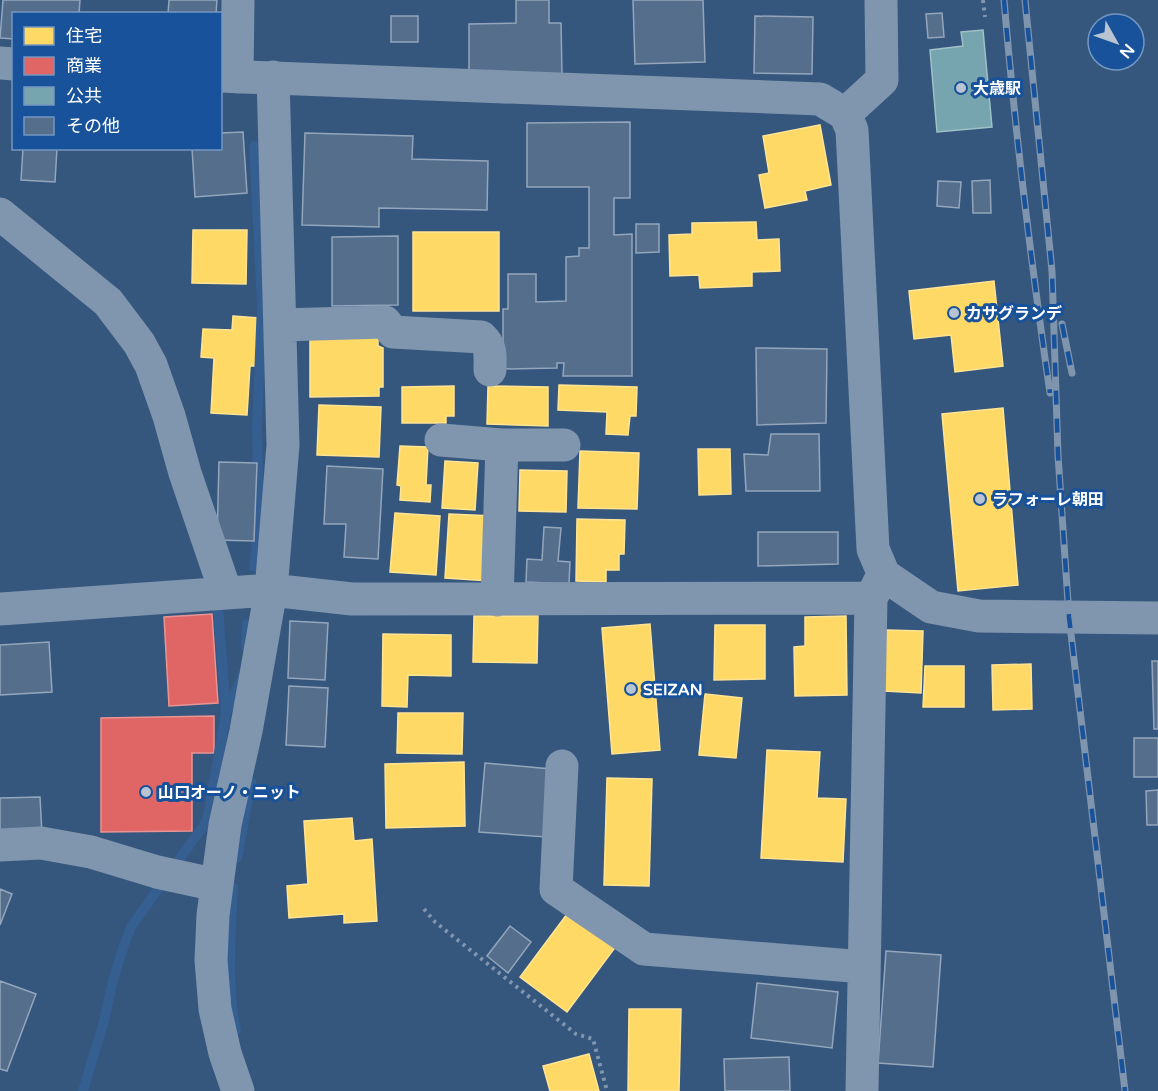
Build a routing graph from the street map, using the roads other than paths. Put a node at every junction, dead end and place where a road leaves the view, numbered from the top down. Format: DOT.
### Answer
graph roads {
  1 [pos="238,0"];
  2 [pos="881,0"];
  3 [pos="229,77"];
  4 [pos="273,77"];
  5 [pos="845,114"];
  6 [pos="0,214"];
  7 [pos="280,325"];
  8 [pos="490,370"];
  9 [pos="441,440"];
  10 [pos="502,445"];
  11 [pos="564,445"];
  12 [pos="878,587"];
  13 [pos="271,590"];
  14 [pos="226,593"];
  15 [pos="497,600"];
  16 [pos="0,602"];
  17 [pos="1158,618"];
  18 [pos="562,766"];
  19 [pos="0,844"];
  20 [pos="217,885"];
  21 [pos="864,967"];
  22 [pos="238,1091"];
  23 [pos="862,1091"];
  1 -- 3 [label="street"];
  2 -- 5 [label="street"];
  3 -- 4 [label="street"];
  4 -- 5 [label="street"];
  4 -- 7 [label="street"];
  5 -- 12 [label="street"];
  6 -- 14 [label="street"];
  7 -- 8 [label="street"];
  7 -- 13 [label="street"];
  9 -- 10 [label="street"];
  10 -- 11 [label="street"];
  10 -- 15 [label="street"];
  12 -- 15 [label="street"];
  12 -- 17 [label="street"];
  12 -- 21 [label="street"];
  13 -- 14 [label="street"];
  13 -- 15 [label="street"];
  13 -- 20 [label="street"];
  14 -- 16 [label="street"];
  18 -- 21 [label="street"];
  19 -- 20 [label="street"];
  20 -- 22 [label="street"];
  21 -- 23 [label="street"];
}
